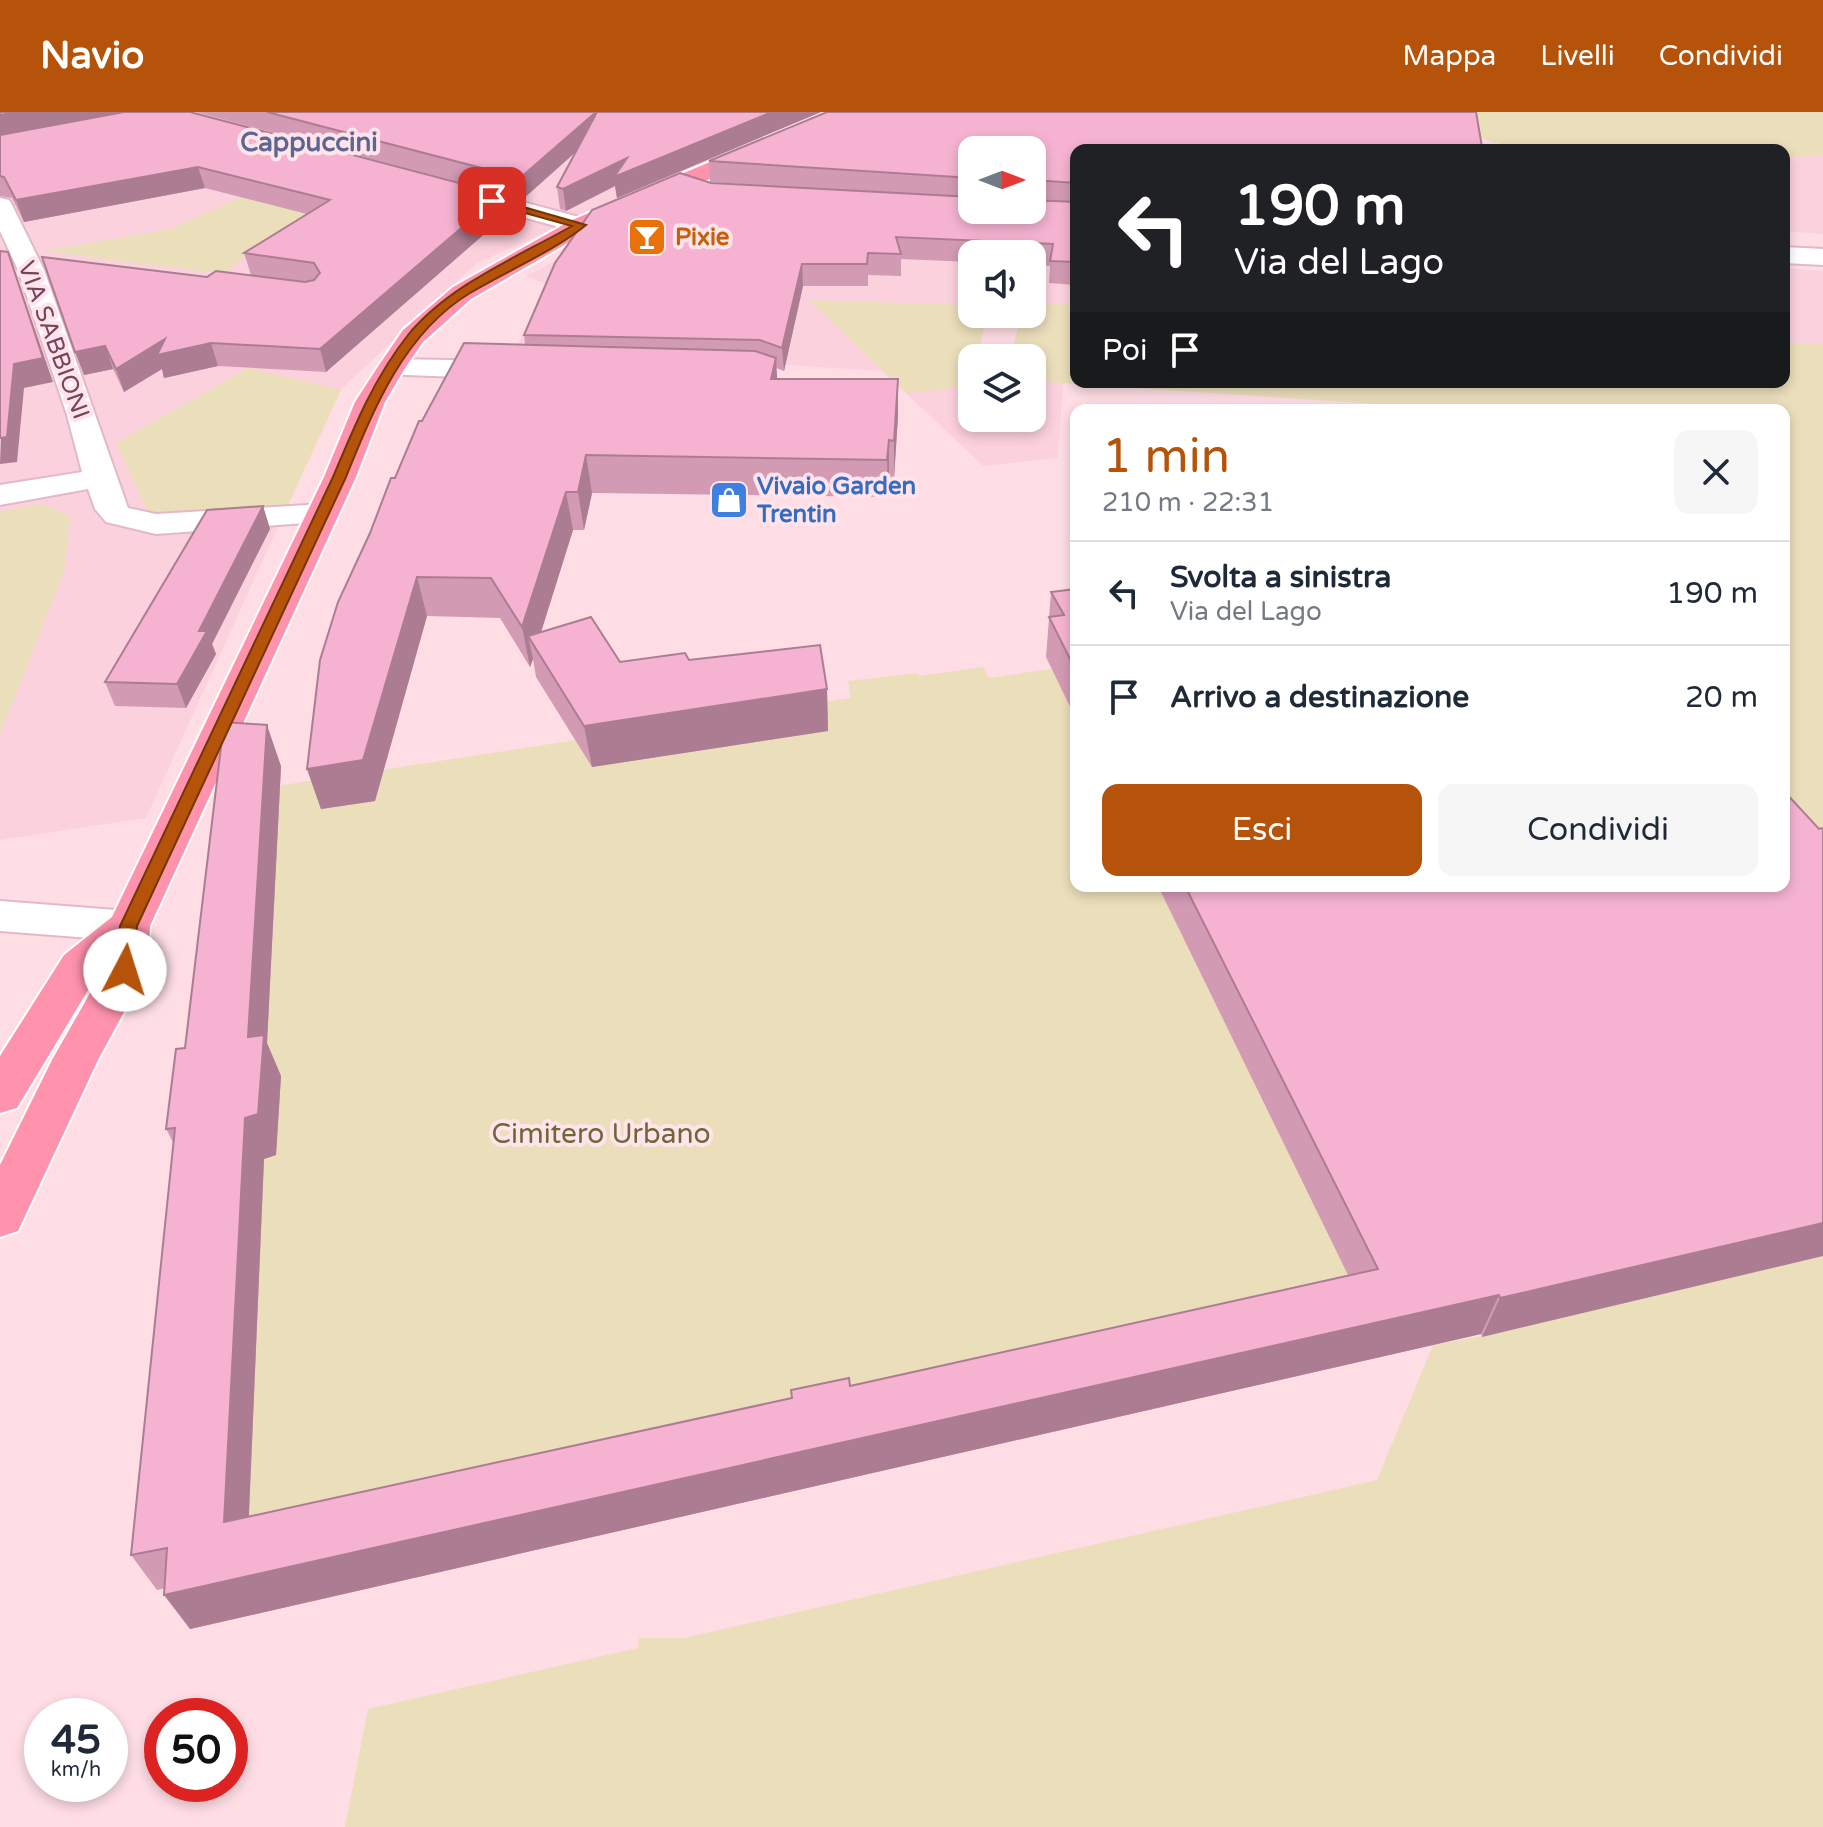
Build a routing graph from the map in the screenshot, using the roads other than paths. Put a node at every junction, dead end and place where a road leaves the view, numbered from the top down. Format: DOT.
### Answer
graph roads {
  1 [pos="848,112"];
  2 [pos="680,183"];
  3 [pos="428,184"];
  4 [pos="713,194"];
  5 [pos="0,205"];
  6 [pos="581,225"];
  7 [pos="1790,255"];
  8 [pos="1823,257"];
  9 [pos="391,368"];
  10 [pos="545,371"];
  11 [pos="100,478"];
  12 [pos="0,495"];
  13 [pos="323,514"];
  14 [pos="0,916"];
  15 [pos="129,926"];
  16 [pos="0,1095"];
  17 [pos="0,1216"];
  1 -- 2 [label="main road"];
  2 -- 4 [label="street"];
  2 -- 6 [label="main road"];
  3 -- 6 [label="street"];
  5 -- 11 [label="street, VIA SABBIONI"];
  6 -- 9 [label="main road"];
  7 -- 8 [label="street"];
  9 -- 10 [label="street"];
  9 -- 13 [label="main road"];
  11 -- 12 [label="street"];
  11 -- 13 [label="street, VIA SABBIONI"];
  13 -- 15 [label="main road"];
  14 -- 15 [label="street"];
  15 -- 16 [label="main road"];
  15 -- 17 [label="main road"];
}
